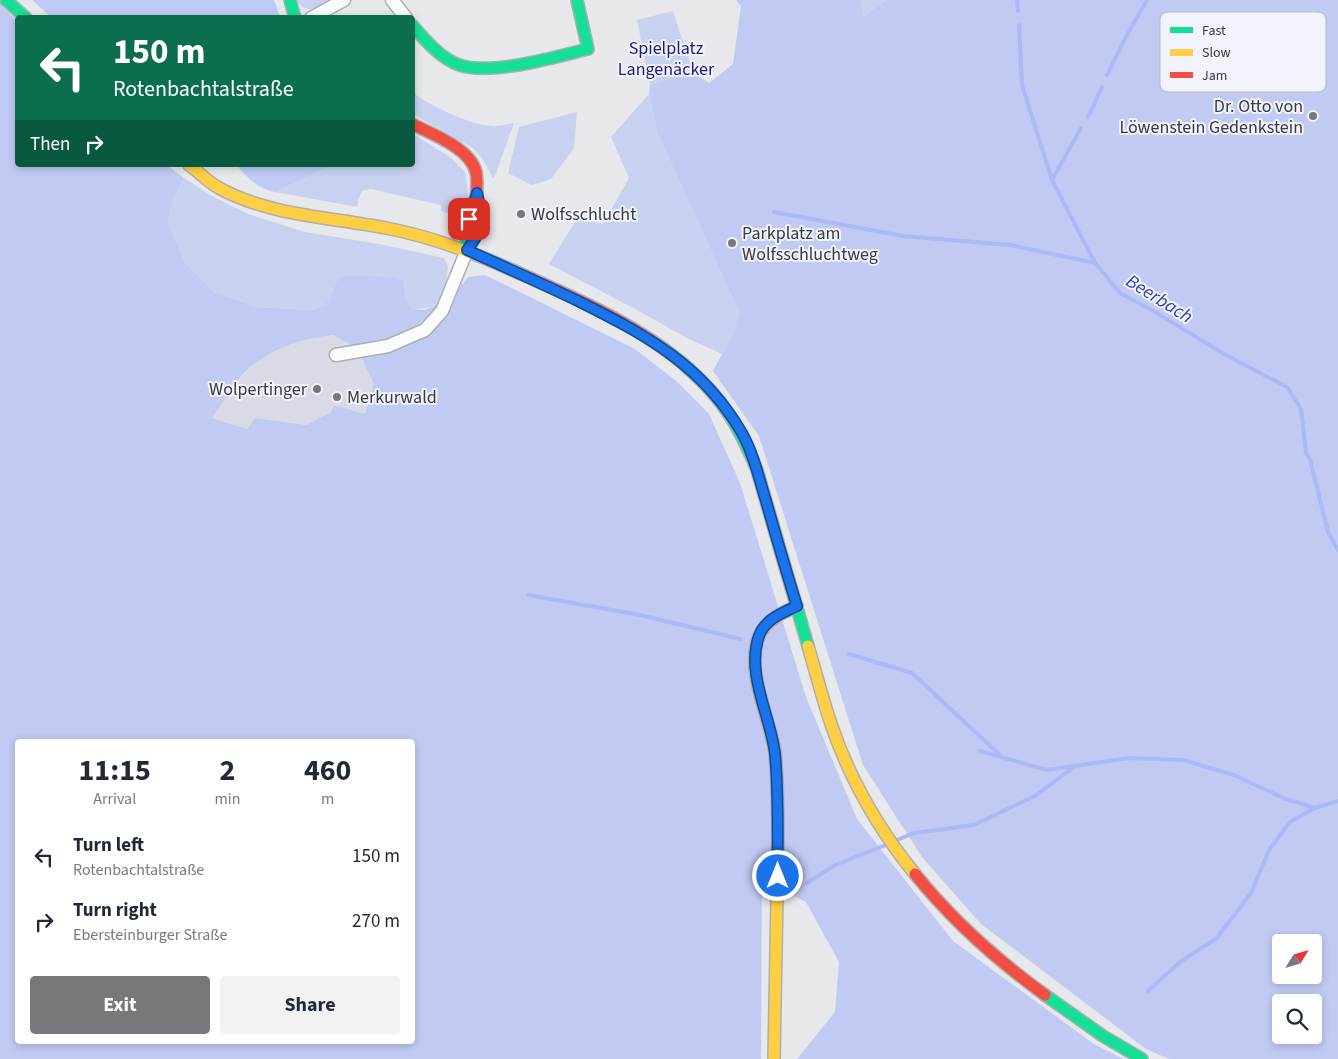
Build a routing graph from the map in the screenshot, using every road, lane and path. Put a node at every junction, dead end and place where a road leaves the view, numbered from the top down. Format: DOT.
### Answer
graph roads {
  1 [pos="6,0"];
  2 [pos="290,0"];
  3 [pos="344,0"];
  4 [pos="392,0"];
  5 [pos="577,0"];
  6 [pos="23,15"];
  7 [pos="294,15"];
  8 [pos="316,15"];
  9 [pos="404,15"];
  10 [pos="415,28"];
  11 [pos="415,126"];
  12 [pos="192,167"];
  13 [pos="467,250"];
  14 [pos="336,355"];
  15 [pos="797,606"];
  16 [pos="774,1059"];
  17 [pos="1142,1059"];
  1 -- 6 [label="main road"];
  2 -- 7 [label="main road"];
  3 -- 8 [label="street"];
  4 -- 9 [label="street"];
  5 -- 10 [label="main road"];
  11 -- 13 [label="main road"];
  12 -- 13 [label="main road"];
  13 -- 14 [label="street"];
  13 -- 15 [label="main road"];
  15 -- 16 [label="main road"];
  15 -- 17 [label="main road"];
}
